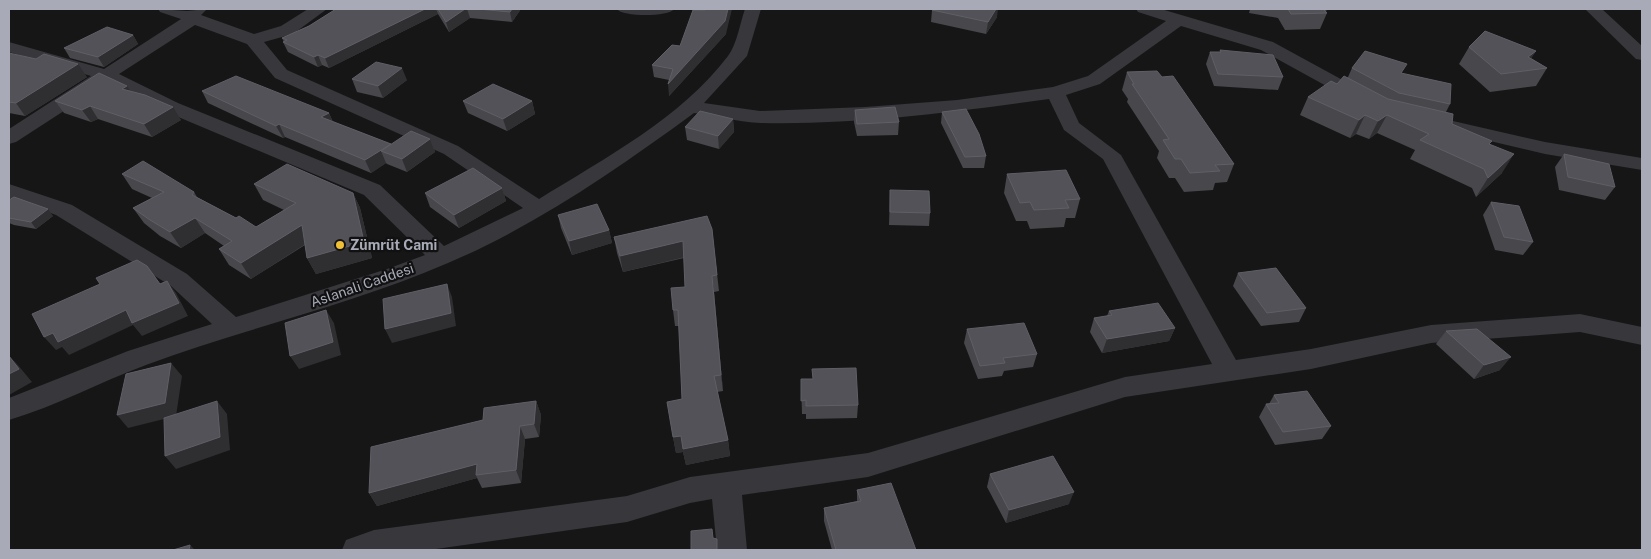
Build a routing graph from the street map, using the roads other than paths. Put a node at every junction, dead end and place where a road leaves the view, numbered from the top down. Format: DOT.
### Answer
graph roads {
  1 [pos="166,9"];
  2 [pos="318,9"];
  3 [pos="625,9"];
  4 [pos="666,9"];
  5 [pos="753,9"];
  6 [pos="1144,9"];
  7 [pos="1593,9"];
  8 [pos="194,15"];
  9 [pos="1178,20"];
  10 [pos="253,40"];
  11 [pos="9,47"];
  12 [pos="1642,55"];
  13 [pos="106,75"];
  14 [pos="1055,92"];
  15 [pos="690,107"];
  16 [pos="9,138"];
  17 [pos="1642,164"];
  18 [pos="9,191"];
  19 [pos="539,209"];
  20 [pos="441,257"];
  21 [pos="231,327"];
  22 [pos="1642,336"];
  23 [pos="1229,371"];
  24 [pos="9,409"];
  25 [pos="726,486"];
  26 [pos="357,550"];
  27 [pos="732,550"];
  1 -- 8 [label="street"];
  2 -- 10 [label="street"];
  3 -- 4 [label="street"];
  5 -- 15 [label="street, Aslanali Caddesi"];
  6 -- 9 [label="street"];
  7 -- 12 [label="street"];
  8 -- 10 [label="street"];
  8 -- 13 [label="street"];
  9 -- 14 [label="street"];
  9 -- 17 [label="street"];
  10 -- 19 [label="street"];
  11 -- 13 [label="street"];
  13 -- 16 [label="street"];
  13 -- 20 [label="street"];
  14 -- 15 [label="street"];
  14 -- 23 [label="street"];
  15 -- 19 [label="street, Aslanali Caddesi"];
  18 -- 21 [label="street"];
  19 -- 20 [label="street, Aslanali Caddesi"];
  20 -- 21 [label="street, Aslanali Caddesi"];
  21 -- 24 [label="street, Aslanali Caddesi"];
  22 -- 23 [label="street"];
  23 -- 25 [label="street"];
  25 -- 26 [label="street"];
  25 -- 27 [label="street"];
}
